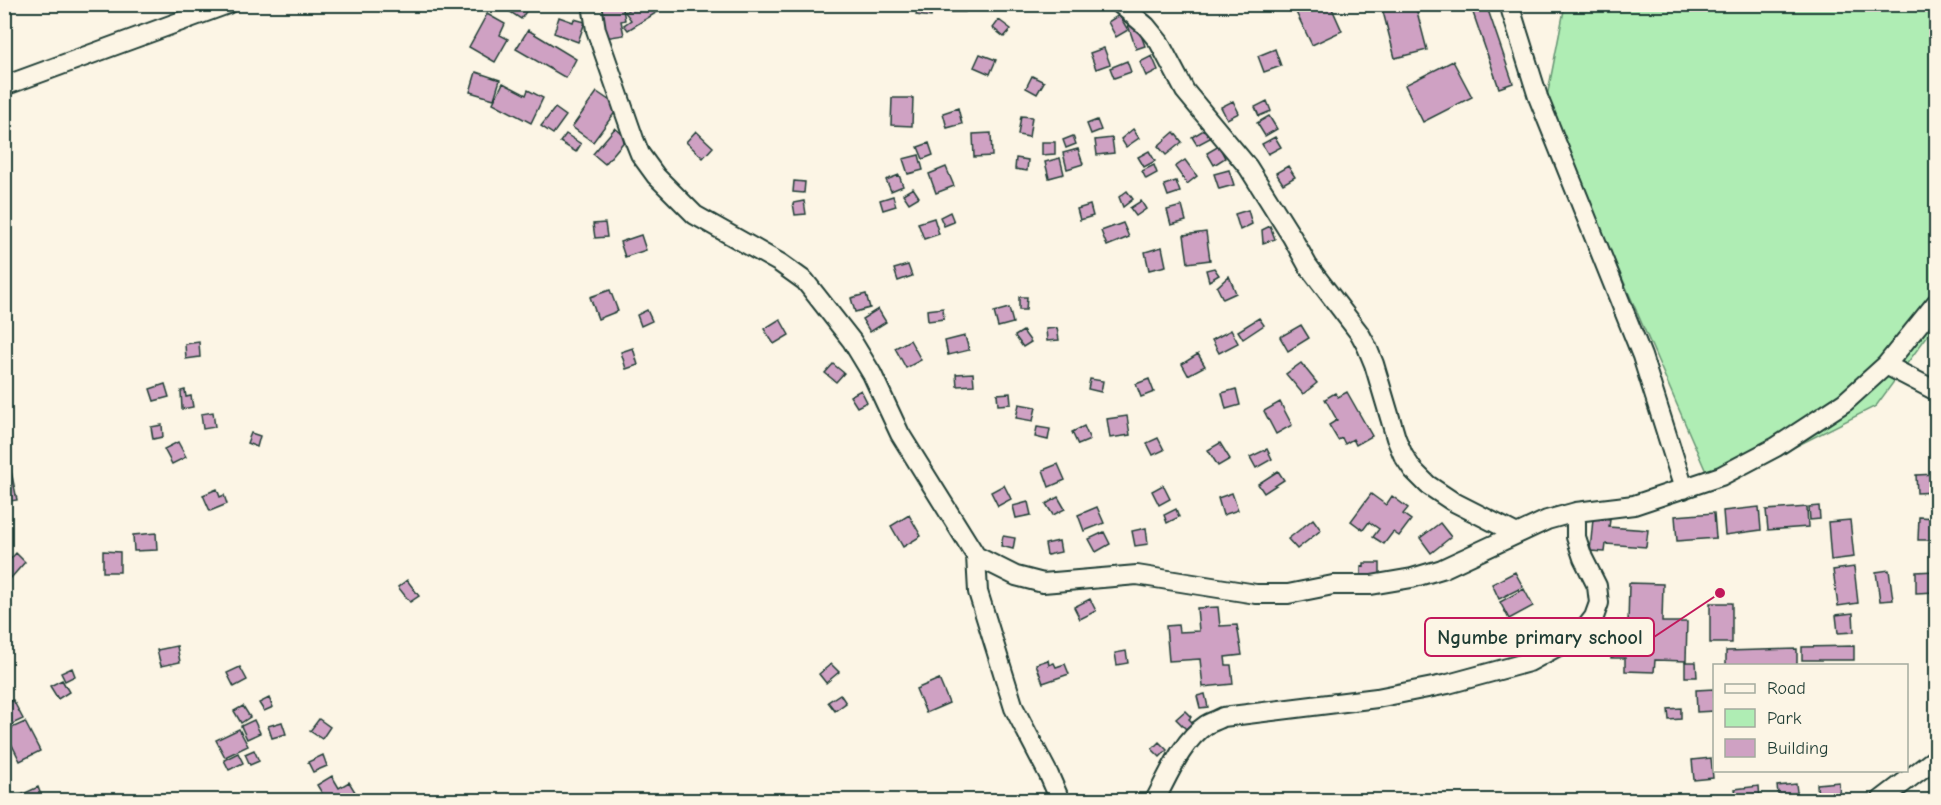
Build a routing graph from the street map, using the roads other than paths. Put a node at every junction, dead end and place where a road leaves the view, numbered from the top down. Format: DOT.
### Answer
graph roads {
  1 [pos="228,4"];
  2 [pos="592,4"];
  3 [pos="1120,4"];
  4 [pos="1509,4"];
  5 [pos="4,86"];
  6 [pos="1936,303"];
  7 [pos="1886,365"];
  8 [pos="1936,391"];
  9 [pos="1684,489"];
  10 [pos="1576,512"];
  11 [pos="1517,534"];
  12 [pos="976,556"];
  13 [pos="1936,758"];
  14 [pos="1060,801"];
  15 [pos="1155,801"];
  16 [pos="1881,801"];
  1 -- 5 [label="street"];
  2 -- 12 [label="street"];
  3 -- 11 [label="street"];
  4 -- 9 [label="street"];
  6 -- 7 [label="street"];
  7 -- 8 [label="street"];
  7 -- 9 [label="street"];
  9 -- 10 [label="street"];
  10 -- 11 [label="street"];
  10 -- 15 [label="street"];
  11 -- 12 [label="street"];
  12 -- 14 [label="street"];
  13 -- 16 [label="street"];
}
